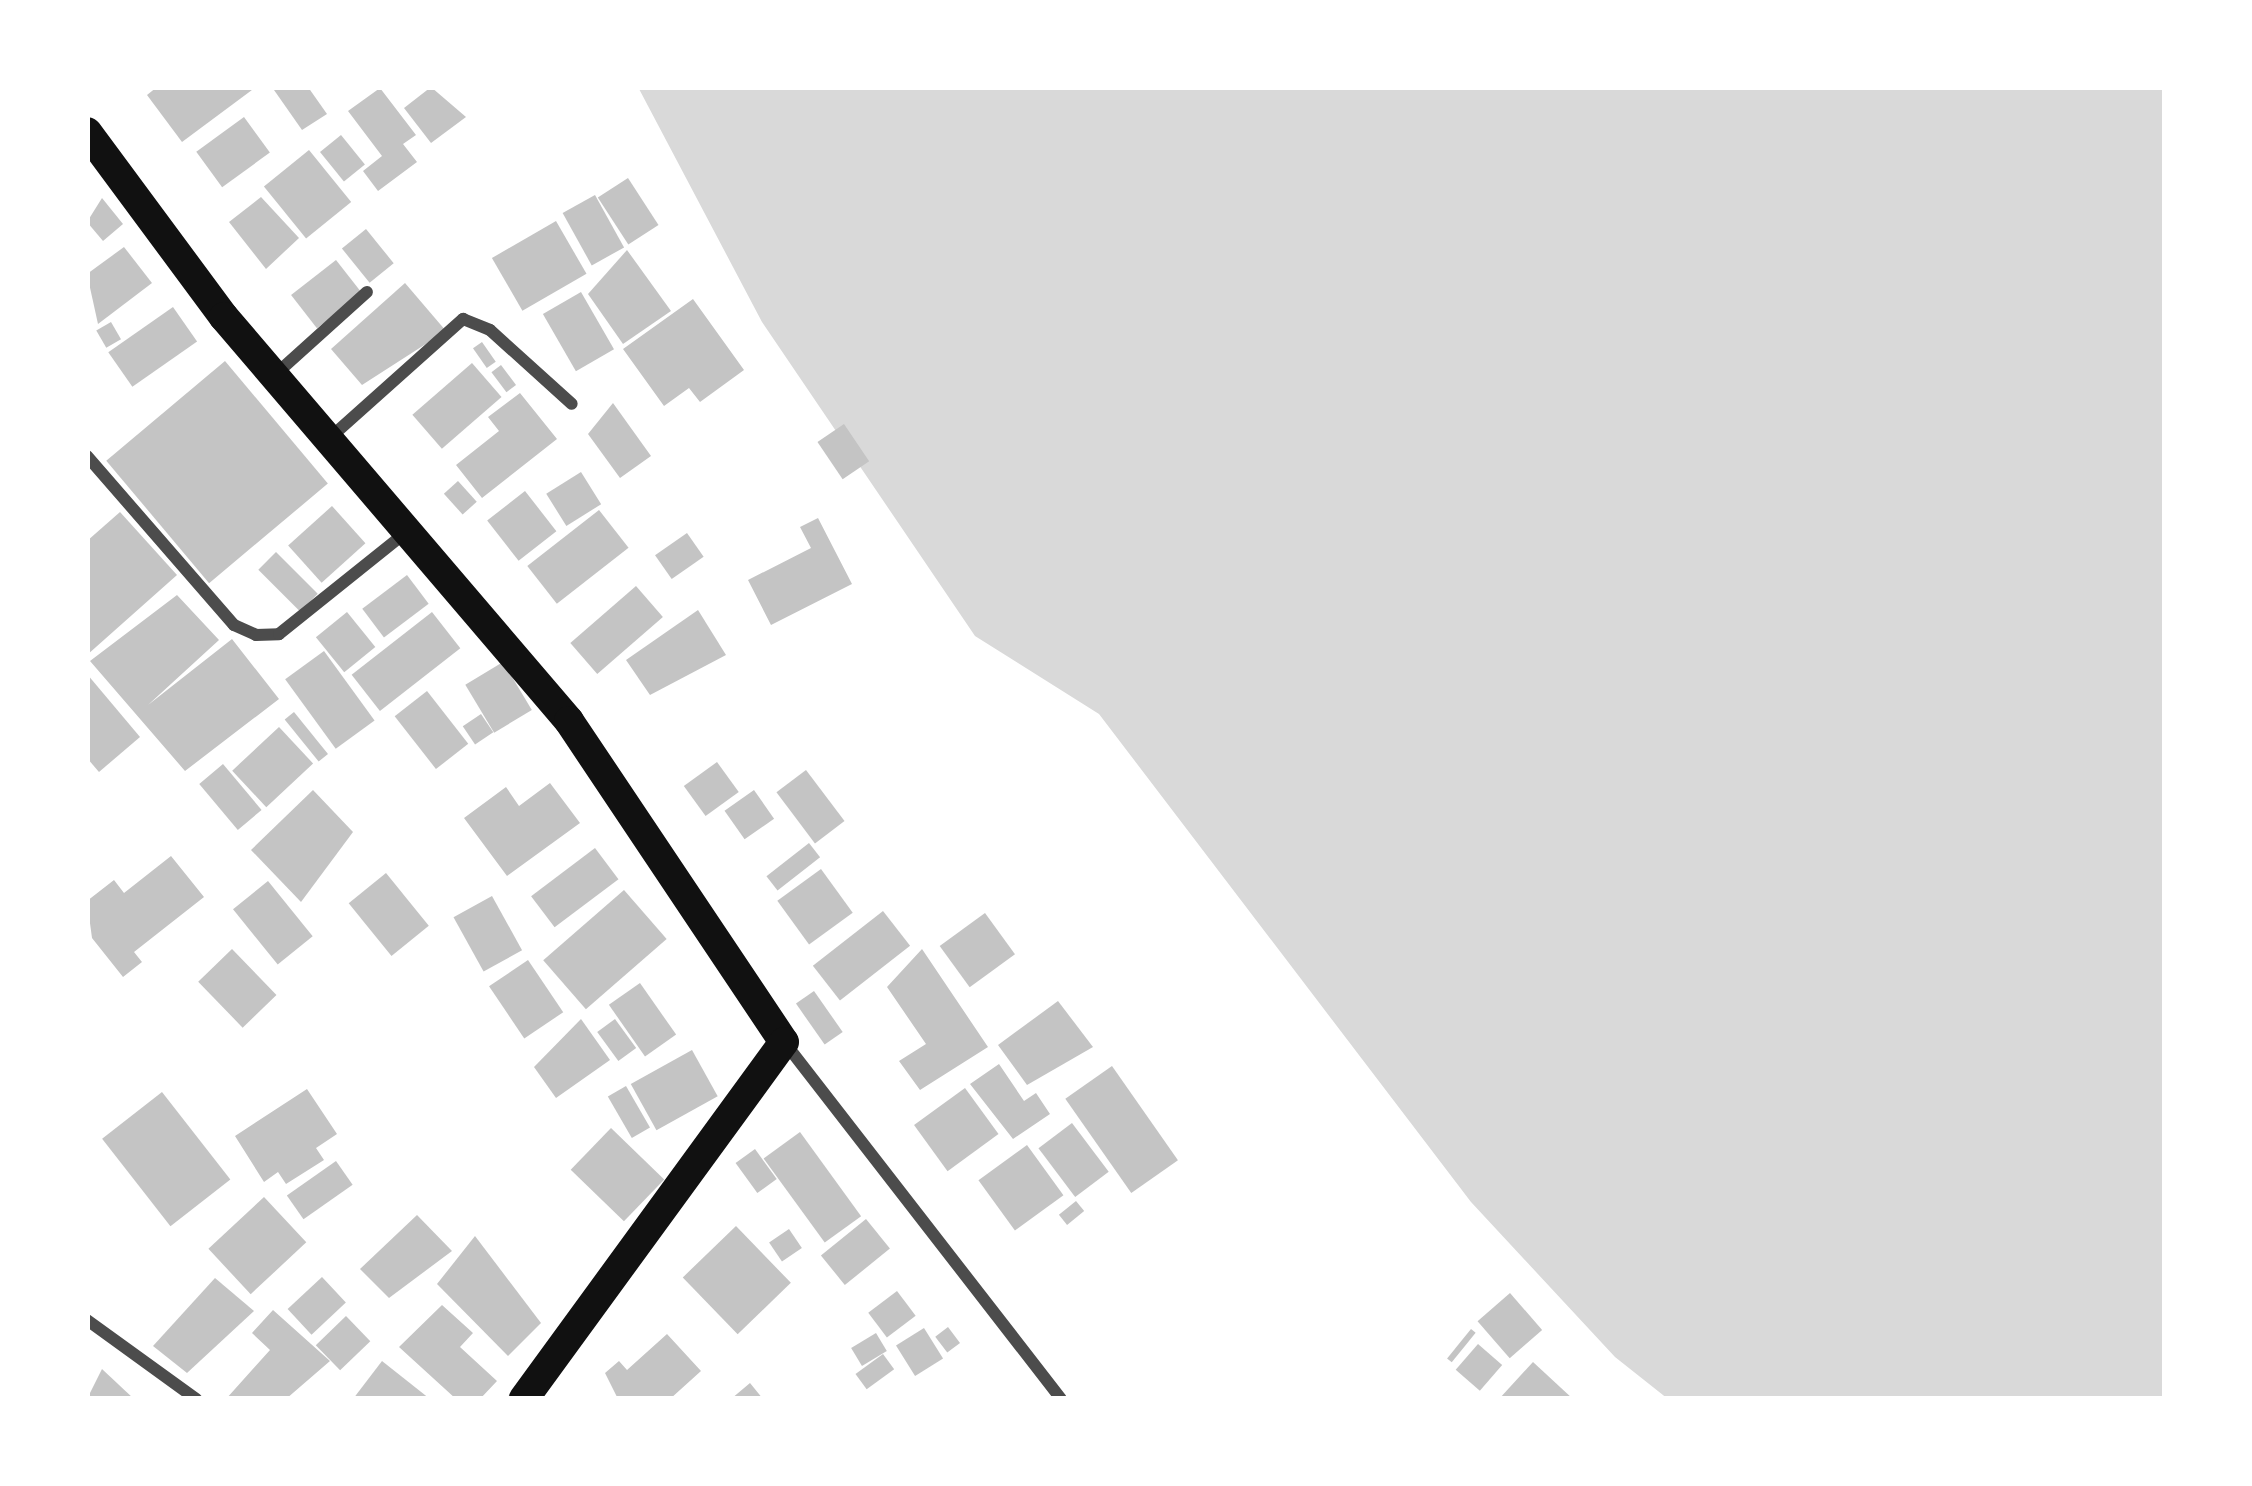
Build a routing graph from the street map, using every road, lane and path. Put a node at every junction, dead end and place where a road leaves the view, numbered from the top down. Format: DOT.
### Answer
graph roads {
  1 [pos="87,132"];
  2 [pos="367,292"];
  3 [pos="276,374"];
  4 [pos="572,404"];
  5 [pos="332,436"];
  6 [pos="87,456"];
  7 [pos="411,529"];
  8 [pos="784,1042"];
  9 [pos="87,1320"];
  10 [pos="196,1399"];
  11 [pos="524,1399"];
  12 [pos="1061,1399"];
  1 -- 3 [label="highway"];
  2 -- 3 [label="street"];
  3 -- 5 [label="highway"];
  4 -- 5 [label="street"];
  5 -- 7 [label="highway"];
  6 -- 7 [label="street"];
  7 -- 8 [label="highway"];
  8 -- 11 [label="highway"];
  8 -- 12 [label="street"];
  9 -- 10 [label="street"];
}
